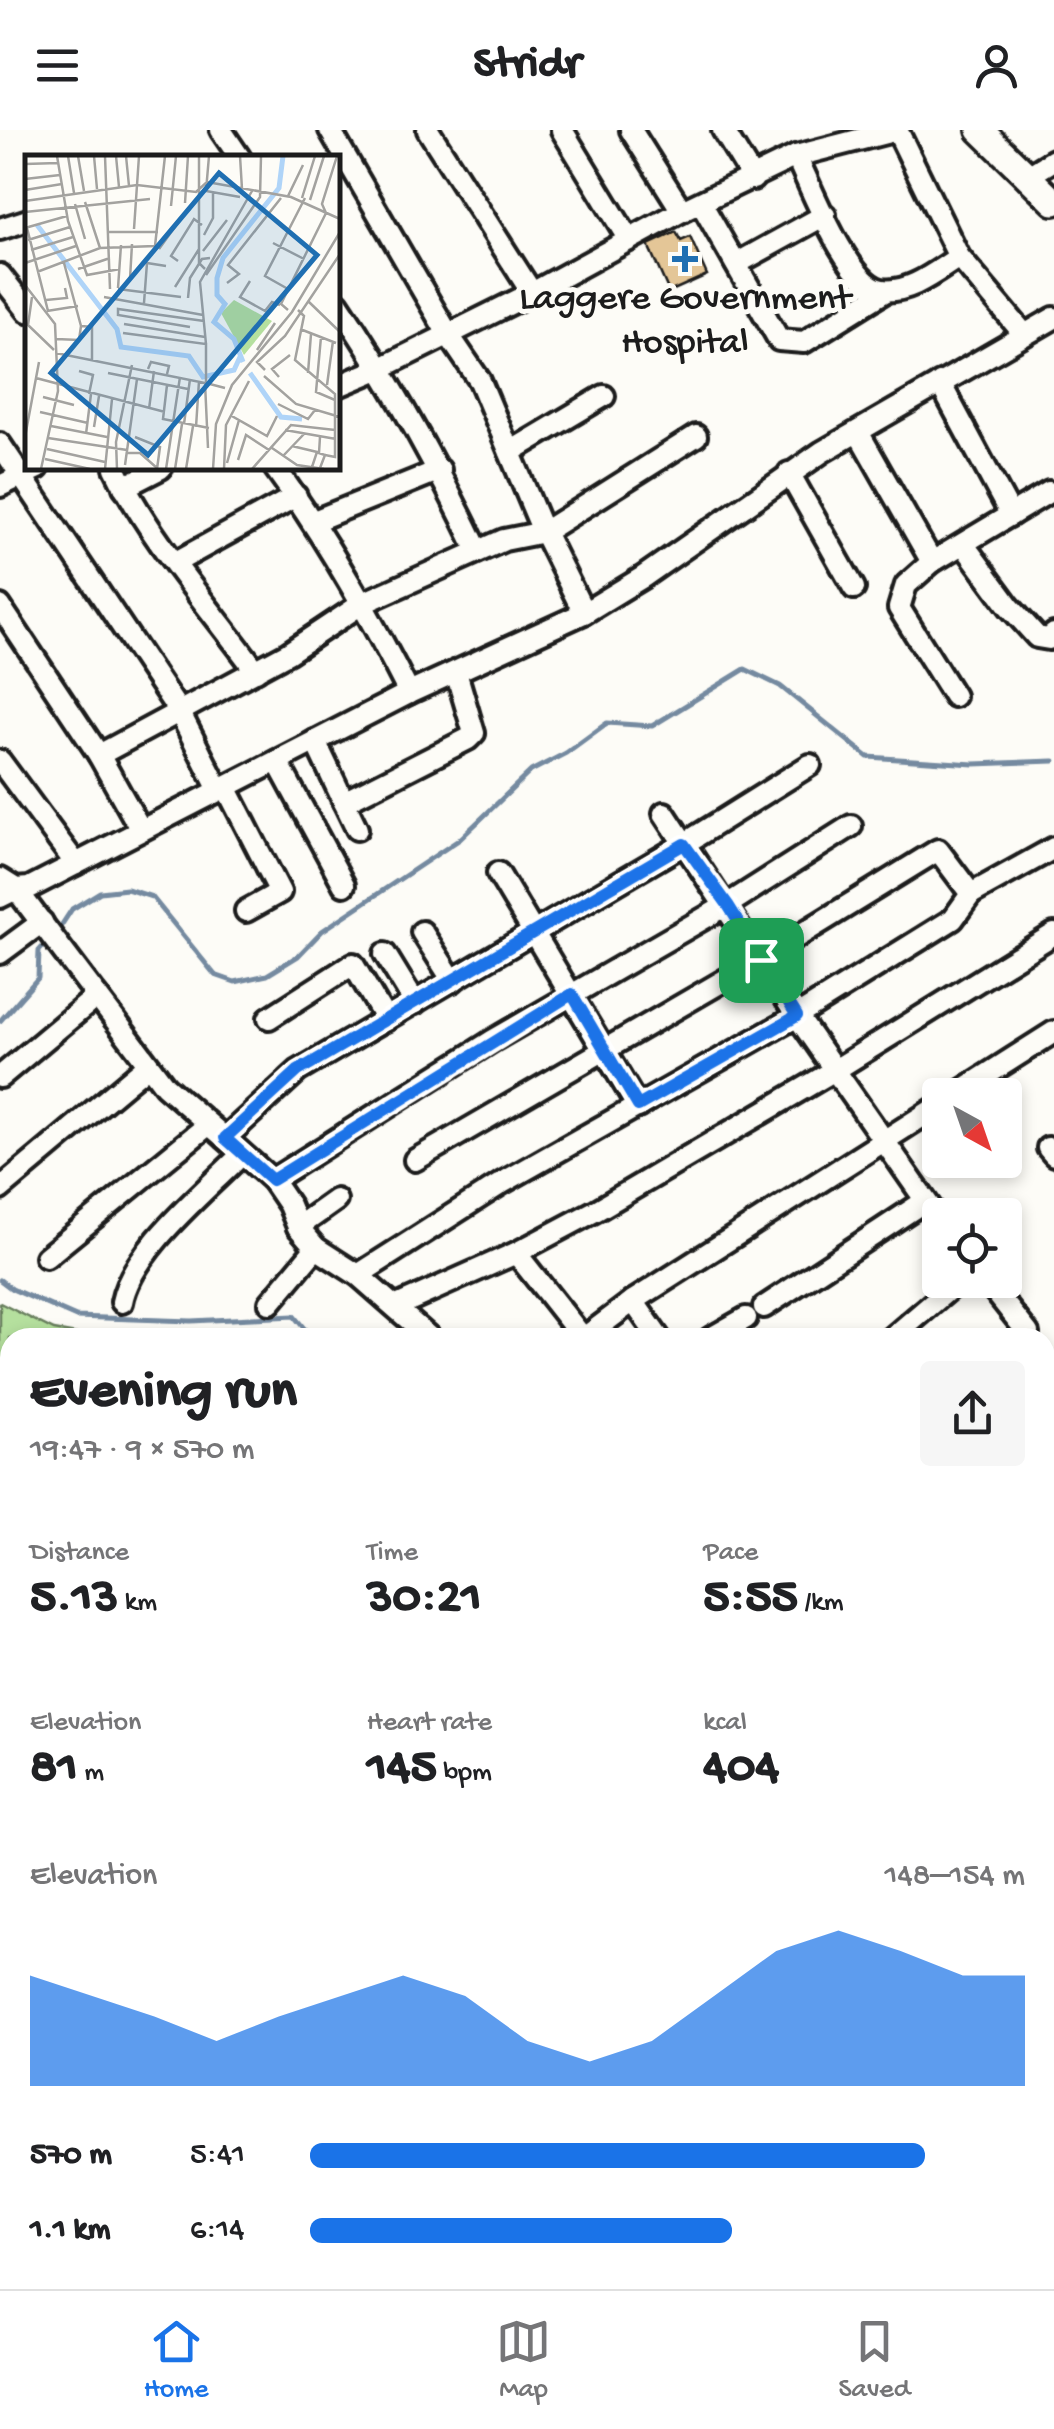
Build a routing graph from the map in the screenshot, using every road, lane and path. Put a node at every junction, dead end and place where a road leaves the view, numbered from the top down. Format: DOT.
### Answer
graph roads {
  1 [pos="221,130"];
  2 [pos="330,130"];
  3 [pos="428,130"];
  4 [pos="562,130"];
  5 [pos="631,130"];
  6 [pos="723,130"];
  7 [pos="897,130"];
  8 [pos="980,130"];
  9 [pos="238,155"];
  10 [pos="796,156"];
  11 [pos="1054,160"];
  12 [pos="1028,176"];
  13 [pos="752,179"];
  14 [pos="1054,202"];
  15 [pos="692,207"];
  16 [pos="825,215"];
  17 [pos="25,221"];
  18 [pos="0,229"];
  19 [pos="629,240"];
  20 [pos="960,257"];
  21 [pos="736,264"];
  22 [pos="0,276"];
  23 [pos="886,291"];
  24 [pos="532,293"];
  25 [pos="25,302"];
  26 [pos="340,305"];
  27 [pos="1054,318"];
  28 [pos="448,334"];
  29 [pos="1024,334"];
  30 [pos="382,368"];
  31 [pos="940,383"];
  32 [pos="340,385"];
  33 [pos="604,396"];
  34 [pos="858,432"];
  35 [pos="696,436"];
  36 [pos="0,444"];
  37 [pos="510,452"];
  38 [pos="152,470"];
  39 [pos="277,470"];
  40 [pos="440,470"];
  41 [pos="789,473"];
  42 [pos="19,477"];
  43 [pos="119,477"];
  44 [pos="1052,493"];
  45 [pos="296,496"];
  46 [pos="1010,515"];
  47 [pos="314,521"];
  48 [pos="544,532"];
  49 [pos="964,544"];
  50 [pos="478,551"];
  51 [pos="176,562"];
  52 [pos="932,562"];
  53 [pos="854,588"];
  54 [pos="364,602"];
  55 [pos="0,606"];
  56 [pos="584,613"];
  57 [pos="1054,634"];
  58 [pos="256,671"];
  59 [pos="456,672"];
  60 [pos="409,693"];
  61 [pos="954,696"];
  62 [pos="180,713"];
  63 [pos="315,741"];
  64 [pos="99,754"];
  65 [pos="0,760"];
  66 [pos="277,761"];
  67 [pos="810,765"];
  68 [pos="223,788"];
  69 [pos="344,802"];
  70 [pos="664,813"];
  71 [pos="851,826"];
  72 [pos="357,829"];
  73 [pos="141,830"];
  74 [pos="684,844"];
  75 [pos="1054,848"];
  76 [pos="76,864"];
  77 [pos="498,873"];
  78 [pos="344,886"];
  79 [pos="5,888"];
  80 [pos="971,894"];
  81 [pos="728,905"];
  82 [pos="246,910"];
  83 [pos="43,923"];
  84 [pos="422,932"];
  85 [pos="533,932"];
  86 [pos="1054,934"];
  87 [pos="0,953"];
  88 [pos="385,954"];
  89 [pos="761,960"];
  90 [pos="452,981"];
  91 [pos="572,994"];
  92 [pos="98,996"];
  93 [pos="415,1003"];
  94 [pos="797,1016"];
  95 [pos="269,1018"];
  96 [pos="386,1020"];
  97 [pos="1054,1032"];
  98 [pos="604,1051"];
  99 [pos="148,1065"];
  100 [pos="835,1070"];
  101 [pos="0,1077"];
  102 [pos="982,1078"];
  103 [pos="638,1106"];
  104 [pos="922,1115"];
  105 [pos="217,1132"];
  106 [pos="882,1141"];
  107 [pos="242,1154"];
  108 [pos="415,1160"];
  109 [pos="272,1180"];
  110 [pos="0,1189"];
  111 [pos="922,1199"];
  112 [pos="336,1200"];
  113 [pos="922,1203"];
  114 [pos="298,1227"];
  115 [pos="316,1248"];
  116 [pos="516,1253"];
  117 [pos="46,1257"];
  118 [pos="358,1275"];
  119 [pos="939,1298"];
  120 [pos="1000,1298"];
  121 [pos="633,1301"];
  122 [pos="122,1302"];
  123 [pos="270,1304"];
  124 [pos="397,1306"];
  125 [pos="420,1328"];
  126 [pos="576,1328"];
  127 [pos="597,1328"];
  128 [pos="652,1328"];
  129 [pos="730,1328"];
  130 [pos="904,1328"];
  131 [pos="1024,1328"];
  1 -- 9 [label="street"];
  2 -- 28 [label="street"];
  3 -- 24 [label="street"];
  4 -- 19 [label="street"];
  5 -- 15 [label="street"];
  6 -- 13 [label="street"];
  7 -- 10 [label="street"];
  7 -- 20 [label="street"];
  8 -- 12 [label="street"];
  10 -- 13 [label="street"];
  10 -- 16 [label="street"];
  11 -- 12 [label="street"];
  12 -- 14 [label="street"];
  13 -- 15 [label="street"];
  15 -- 19 [label="street"];
  15 -- 21 [label="street"];
  16 -- 21 [label="street"];
  16 -- 23 [label="street"];
  17 -- 18 [label="street"];
  19 -- 24 [label="street"];
  20 -- 23 [label="street"];
  20 -- 29 [label="street"];
  21 -- 23 [label="street"];
  22 -- 25 [label="street"];
  24 -- 28 [label="street"];
  26 -- 30 [label="street"];
  27 -- 29 [label="street"];
  28 -- 30 [label="street"];
  28 -- 37 [label="street"];
  29 -- 31 [label="street"];
  30 -- 32 [label="street"];
  30 -- 40 [label="street"];
  31 -- 34 [label="street"];
  31 -- 46 [label="street"];
  33 -- 37 [label="street"];
  34 -- 41 [label="street"];
  34 -- 52 [label="street"];
  35 -- 48 [label="street"];
  36 -- 42 [label="street"];
  37 -- 48 [label="street"];
  38 -- 43 [label="street"];
  39 -- 45 [label="street"];
  40 -- 47 [label="street"];
  40 -- 50 [label="street"];
  41 -- 53 [label="street"];
  41 -- 56 [label="street"];
  42 -- 62 [label="street"];
  43 -- 51 [label="street"];
  44 -- 46 [label="street"];
  45 -- 47 [label="street"];
  45 -- 51 [label="street"];
  46 -- 49 [label="street"];
  47 -- 54 [label="street"];
  48 -- 50 [label="street"];
  48 -- 56 [label="street"];
  49 -- 52 [label="street"];
  49 -- 57 [label="street"];
  50 -- 54 [label="street"];
  51 -- 58 [label="street"];
  52 -- 61 [label="street"];
  54 -- 58 [label="street"];
  54 -- 60 [label="street"];
  55 -- 64 [label="street"];
  56 -- 59 [label="street"];
  58 -- 62 [label="street"];
  59 -- 60 [label="street"];
  59 -- 69 [label="street"];
  60 -- 63 [label="street"];
  62 -- 64 [label="street"];
  62 -- 68 [label="street"];
  63 -- 66 [label="street"];
  63 -- 69 [label="street"];
  64 -- 73 [label="street"];
  65 -- 76 [label="street"];
  66 -- 68 [label="street"];
  66 -- 78 [label="street"];
  67 -- 74 [label="street"];
  68 -- 73 [label="street"];
  68 -- 82 [label="street"];
  69 -- 72 [label="street"];
  70 -- 74 [label="street"];
  71 -- 81 [label="street"];
  73 -- 76 [label="street"];
  74 -- 81 [label="street"];
  74 -- 85 [label="street"];
  75 -- 80 [label="street"];
  76 -- 79 [label="street"];
  77 -- 85 [label="street"];
  79 -- 83 [label="street"];
  80 -- 89 [label="street"];
  80 -- 94 [label="street"];
  81 -- 89 [label="street"];
  81 -- 91 [label="street"];
  83 -- 87 [label="street"];
  83 -- 92 [label="street"];
  84 -- 90 [label="street"];
  85 -- 90 [label="street"];
  85 -- 91 [label="street"];
  86 -- 100 [label="street"];
  88 -- 93 [label="street"];
  89 -- 94 [label="street"];
  89 -- 98 [label="street"];
  90 -- 93 [label="street"];
  91 -- 98 [label="street"];
  91 -- 109 [label="street"];
  92 -- 99 [label="street"];
  92 -- 101 [label="street"];
  93 -- 96 [label="street"];
  94 -- 100 [label="street"];
  94 -- 103 [label="street"];
  95 -- 96 [label="street"];
  96 -- 105 [label="street"];
  97 -- 102 [label="street"];
  98 -- 103 [label="street"];
  98 -- 108 [label="street"];
  99 -- 105 [label="street"];
  99 -- 110 [label="street"];
  100 -- 106 [label="street"];
  100 -- 116 [label="street"];
  103 -- 118 [label="street"];
  104 -- 106 [label="street"];
  105 -- 107 [label="street"];
  105 -- 117 [label="street"];
  106 -- 111 [label="street"];
  106 -- 121 [label="street"];
  107 -- 109 [label="street"];
  107 -- 122 [label="street"];
  109 -- 114 [label="street"];
  112 -- 114 [label="street"];
  113 -- 129 [label="street"];
  114 -- 115 [label="street"];
  115 -- 118 [label="street"];
  115 -- 123 [label="street"];
  116 -- 124 [label="street"];
  116 -- 126 [label="street"];
  118 -- 124 [label="street"];
  119 -- 130 [label="street"];
  120 -- 131 [label="street"];
  121 -- 127 [label="street"];
  121 -- 128 [label="street"];
  124 -- 125 [label="street"];
}
